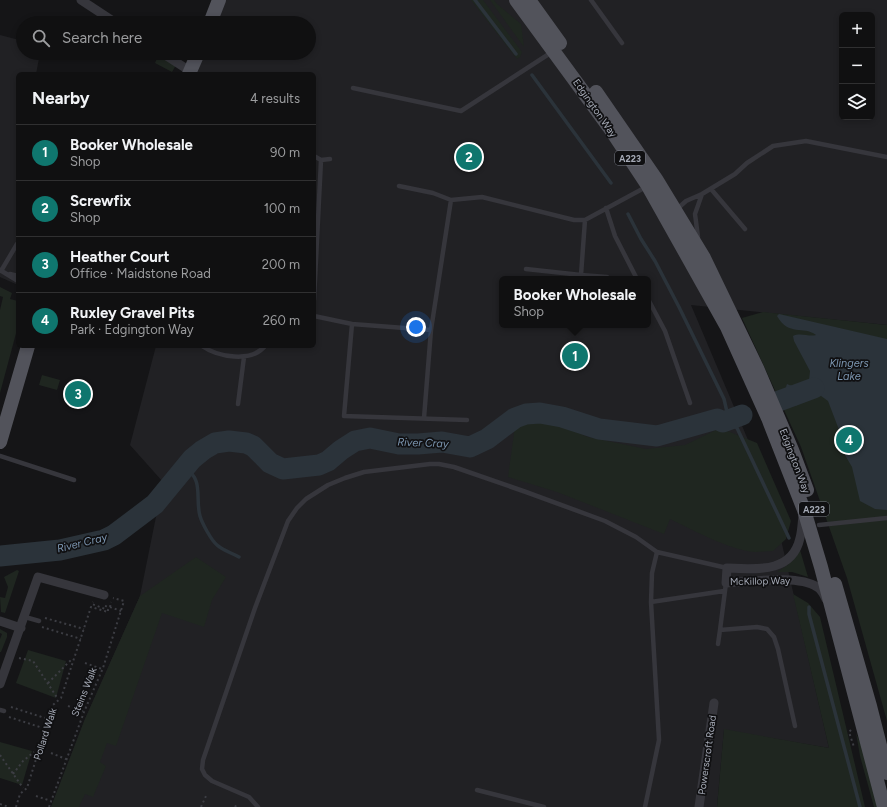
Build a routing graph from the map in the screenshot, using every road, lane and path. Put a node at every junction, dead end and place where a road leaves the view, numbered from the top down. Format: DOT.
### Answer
graph roads {
  1 [pos="81,0"];
  2 [pos="219,0"];
  3 [pos="516,0"];
  4 [pos="529,0"];
  5 [pos="591,0"];
  6 [pos="105,16"];
  7 [pos="213,16"];
  8 [pos="622,43"];
  9 [pos="557,48"];
  10 [pos="172,60"];
  11 [pos="195,60"];
  12 [pos="189,72"];
  13 [pos="190,72"];
  14 [pos="353,88"];
  15 [pos="316,157"];
  16 [pos="887,157"];
  17 [pos="330,159"];
  18 [pos="321,160"];
  19 [pos="652,183"];
  20 [pos="399,186"];
  21 [pos="711,189"];
  22 [pos="702,194"];
  23 [pos="666,197"];
  24 [pos="451,200"];
  25 [pos="686,201"];
  26 [pos="606,208"];
  27 [pos="675,210"];
  28 [pos="585,220"];
  29 [pos="745,229"];
  30 [pos="16,246"];
  31 [pos="704,258"];
  32 [pos="316,260"];
  33 [pos="526,269"];
  34 [pos="1,270"];
  35 [pos="8,274"];
  36 [pos="581,275"];
  37 [pos="16,276"];
  38 [pos="594,276"];
  39 [pos="635,276"];
  40 [pos="16,280"];
  41 [pos="651,305"];
  42 [pos="316,316"];
  43 [pos="352,324"];
  44 [pos="727,327"];
  45 [pos="431,330"];
  46 [pos="27,348"];
  47 [pos="207,348"];
  48 [pos="263,348"];
  49 [pos="244,357"];
  50 [pos="690,403"];
  51 [pos="238,404"];
  52 [pos="424,418"];
  53 [pos="467,420"];
  54 [pos="0,442"];
  55 [pos="0,456"];
  56 [pos="74,480"];
  57 [pos="804,510"];
  58 [pos="887,518"];
  59 [pos="819,525"];
  60 [pos="657,552"];
  61 [pos="727,568"];
  62 [pos="725,587"];
  63 [pos="108,596"];
  64 [pos="651,602"];
  65 [pos="110,607"];
  66 [pos="121,611"];
  67 [pos="24,617"];
  68 [pos="0,621"];
  69 [pos="39,621"];
  70 [pos="21,628"];
  71 [pos="84,629"];
  72 [pos="720,630"];
  73 [pos="82,639"];
  74 [pos="718,644"];
  75 [pos="11,656"];
  76 [pos="71,660"];
  77 [pos="85,663"];
  78 [pos="102,669"];
  79 [pos="48,683"];
  80 [pos="0,684"];
  81 [pos="58,698"];
  82 [pos="714,703"];
  83 [pos="68,706"];
  84 [pos="4,712"];
  85 [pos="84,712"];
  86 [pos="49,719"];
  87 [pos="795,726"];
  88 [pos="46,729"];
  89 [pos="34,752"];
  90 [pos="51,753"];
  91 [pos="0,755"];
  92 [pos="871,756"];
  93 [pos="67,760"];
  94 [pos="881,773"];
  95 [pos="13,774"];
  96 [pos="23,788"];
  97 [pos="478,790"];
  98 [pos="36,796"];
  99 [pos="206,796"];
  100 [pos="52,801"];
  101 [pos="0,804"];
  102 [pos="236,804"];
  103 [pos="9,807"];
  104 [pos="16,807"];
  105 [pos="49,807"];
  106 [pos="201,807"];
  107 [pos="235,807"];
  108 [pos="258,807"];
  109 [pos="544,807"];
  110 [pos="645,807"];
  111 [pos="699,807"];
  112 [pos="884,807"];
  1 -- 6 [label="street"];
  2 -- 7 [label="main road"];
  3 -- 9 [label="main road, Edgington Way / A223"];
  4 -- 9 [label="main road, Edgington Way / A223"];
  5 -- 8 [label="lane"];
  9 -- 14 [label="lane"];
  9 -- 19 [label="main road, Edgington Way / A223"];
  9 -- 19 [label="main road, Edgington Way / A223"];
  10 -- 12 [label="street"];
  11 -- 13 [label="main road"];
  15 -- 18 [label="lane"];
  16 -- 21 [label="lane"];
  17 -- 18 [label="lane"];
  18 -- 32 [label="lane"];
  19 -- 23 [label="main road, Edgington Way / A223"];
  19 -- 26 [label="lane"];
  19 -- 44 [label="main road, Edgington Way / A223"];
  20 -- 24 [label="lane"];
  21 -- 22 [label="lane"];
  21 -- 29 [label="lane"];
  22 -- 25 [label="lane"];
  22 -- 31 [label="lane"];
  23 -- 25 [label="lane"];
  23 -- 27 [label="main road, Edgington Way / A223"];
  24 -- 28 [label="lane"];
  24 -- 45 [label="lane"];
  25 -- 27 [label="lane"];
  26 -- 28 [label="lane"];
  26 -- 39 [label="lane"];
  27 -- 31 [label="main road, Edgington Way / A223"];
  27 -- 44 [label="main road, Edgington Way / A223"];
  28 -- 36 [label="lane"];
  30 -- 34 [label="lane"];
  31 -- 59 [label="main road, Edgington Way / A223"];
  33 -- 36 [label="lane"];
  34 -- 35 [label="lane"];
  35 -- 37 [label="lane"];
  35 -- 40 [label="lane"];
  36 -- 38 [label="lane"];
  41 -- 50 [label="lane"];
  42 -- 43 [label="lane"];
  43 -- 45 [label="lane"];
  43 -- 52 [label="lane"];
  44 -- 57 [label="main road, Edgington Way / A223"];
  45 -- 52 [label="lane"];
  46 -- 54 [label="main road"];
  47 -- 49 [label="lane"];
  48 -- 49 [label="lane"];
  49 -- 51 [label="lane"];
  52 -- 53 [label="lane"];
  55 -- 56 [label="lane"];
  57 -- 61 [label="street, McKillop Way"];
  57 -- 92 [label="main road, Edgington Way / A223"];
  58 -- 59 [label="lane"];
  59 -- 94 [label="main road, Edgington Way / A223"];
  60 -- 61 [label="lane"];
  60 -- 64 [label="lane"];
  60 -- 108 [label="lane"];
  61 -- 62 [label="street, McKillop Way"];
  62 -- 64 [label="lane"];
  62 -- 72 [label="lane"];
  62 -- 92 [label="street, McKillop Way"];
  63 -- 65 [label="path"];
  63 -- 66 [label="path"];
  63 -- 67 [label="street"];
  64 -- 110 [label="lane"];
  65 -- 66 [label="path"];
  65 -- 71 [label="path, Pollard Walk"];
  66 -- 78 [label="path, Steins Walk"];
  67 -- 69 [label="lane"];
  67 -- 70 [label="street"];
  68 -- 70 [label="street"];
  70 -- 75 [label="street"];
  71 -- 73 [label="path, Pollard Walk"];
  71 -- 73 [label="path"];
  72 -- 74 [label="lane"];
  72 -- 87 [label="lane"];
  73 -- 86 [label="path, Pollard Walk"];
  75 -- 79 [label="path"];
  75 -- 80 [label="street"];
  76 -- 79 [label="path"];
  77 -- 78 [label="path"];
  78 -- 85 [label="path, Steins Walk"];
  79 -- 81 [label="path"];
  82 -- 111 [label="street, Powerscroft Road"];
  83 -- 85 [label="path"];
  84 -- 86 [label="path"];
  84 -- 88 [label="path"];
  85 -- 93 [label="path, Steins Walk"];
  86 -- 88 [label="path, Pollard Walk"];
  88 -- 104 [label="path, Pollard Walk"];
  89 -- 95 [label="path"];
  90 -- 93 [label="path"];
  91 -- 95 [label="path"];
  92 -- 94 [label="main road, Edgington Way / A223"];
  93 -- 100 [label="path, Steins Walk"];
  94 -- 112 [label="main road, A223"];
  95 -- 96 [label="path"];
  97 -- 109 [label="lane"];
  98 -- 100 [label="path"];
  99 -- 106 [label="path"];
  100 -- 105 [label="path, Steins Walk"];
  101 -- 103 [label="path"];
  102 -- 107 [label="path"];
}
